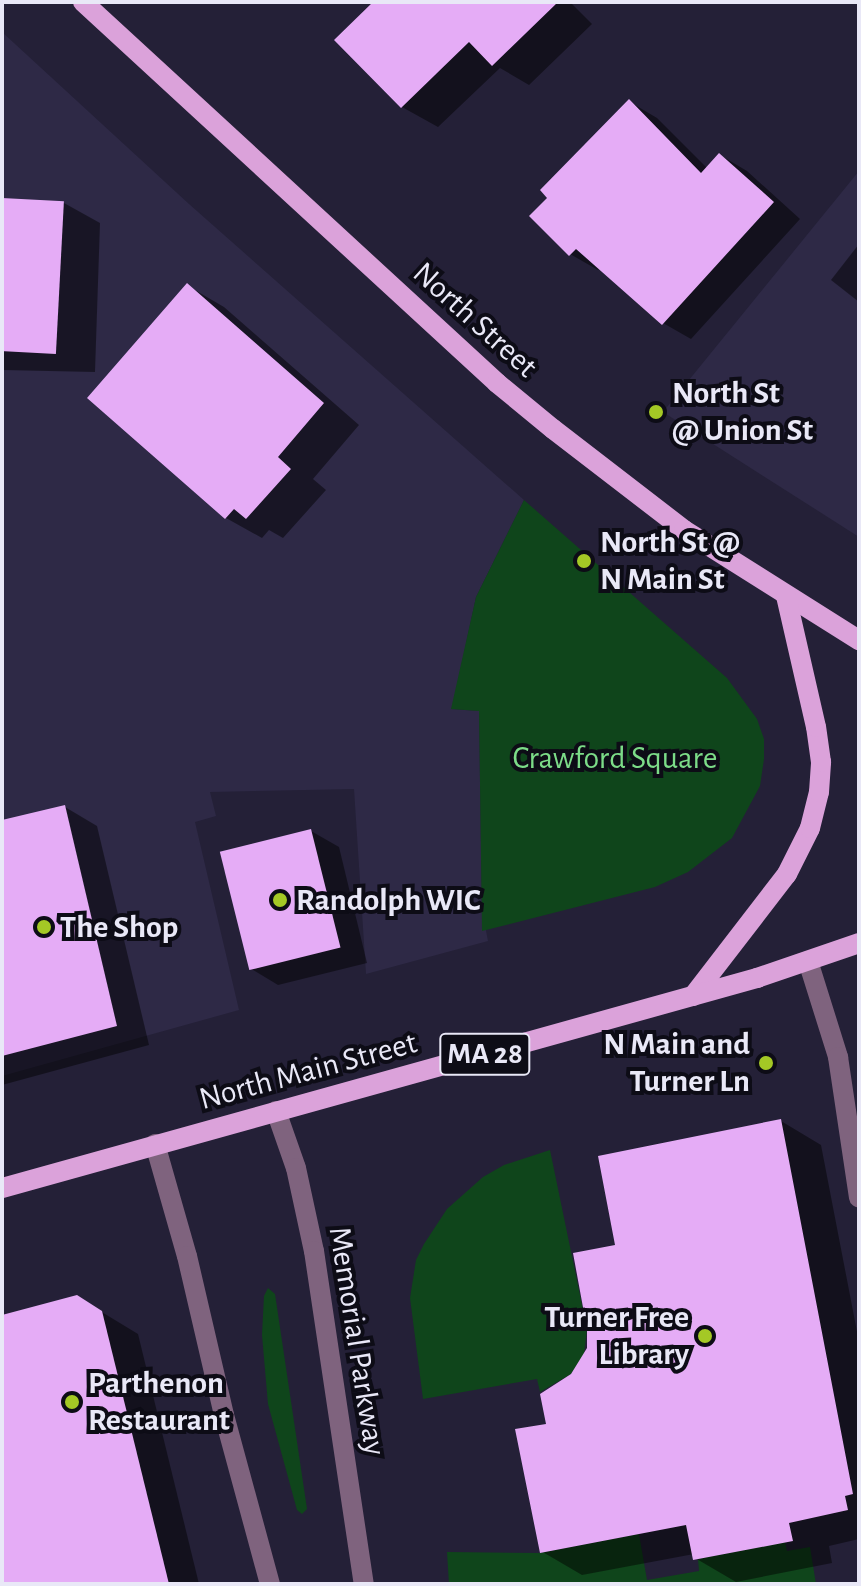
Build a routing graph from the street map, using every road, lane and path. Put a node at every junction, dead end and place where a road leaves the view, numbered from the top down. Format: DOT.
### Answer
graph roads {
  1 [pos="83,2"];
  2 [pos="786,596"];
  3 [pos="859,640"];
  4 [pos="859,943"];
  5 [pos="808,961"];
  6 [pos="693,996"];
  7 [pos="276,1111"];
  8 [pos="155,1144"];
  9 [pos="2,1188"];
  10 [pos="859,1197"];
  11 [pos="270,1584"];
  12 [pos="364,1584"];
  1 -- 2 [label="main road, North Street"];
  2 -- 3 [label="main road, North Street"];
  2 -- 6 [label="main road"];
  4 -- 5 [label="main road, North Main Street / MA 28"];
  5 -- 6 [label="main road, North Main Street / MA 28"];
  5 -- 10 [label="street"];
  6 -- 7 [label="main road, North Main Street / MA 28"];
  7 -- 8 [label="main road, North Main Street / MA 28"];
  7 -- 12 [label="street, Memorial Parkway"];
  8 -- 9 [label="main road, North Main Street / MA 28"];
  8 -- 11 [label="street"];
}
